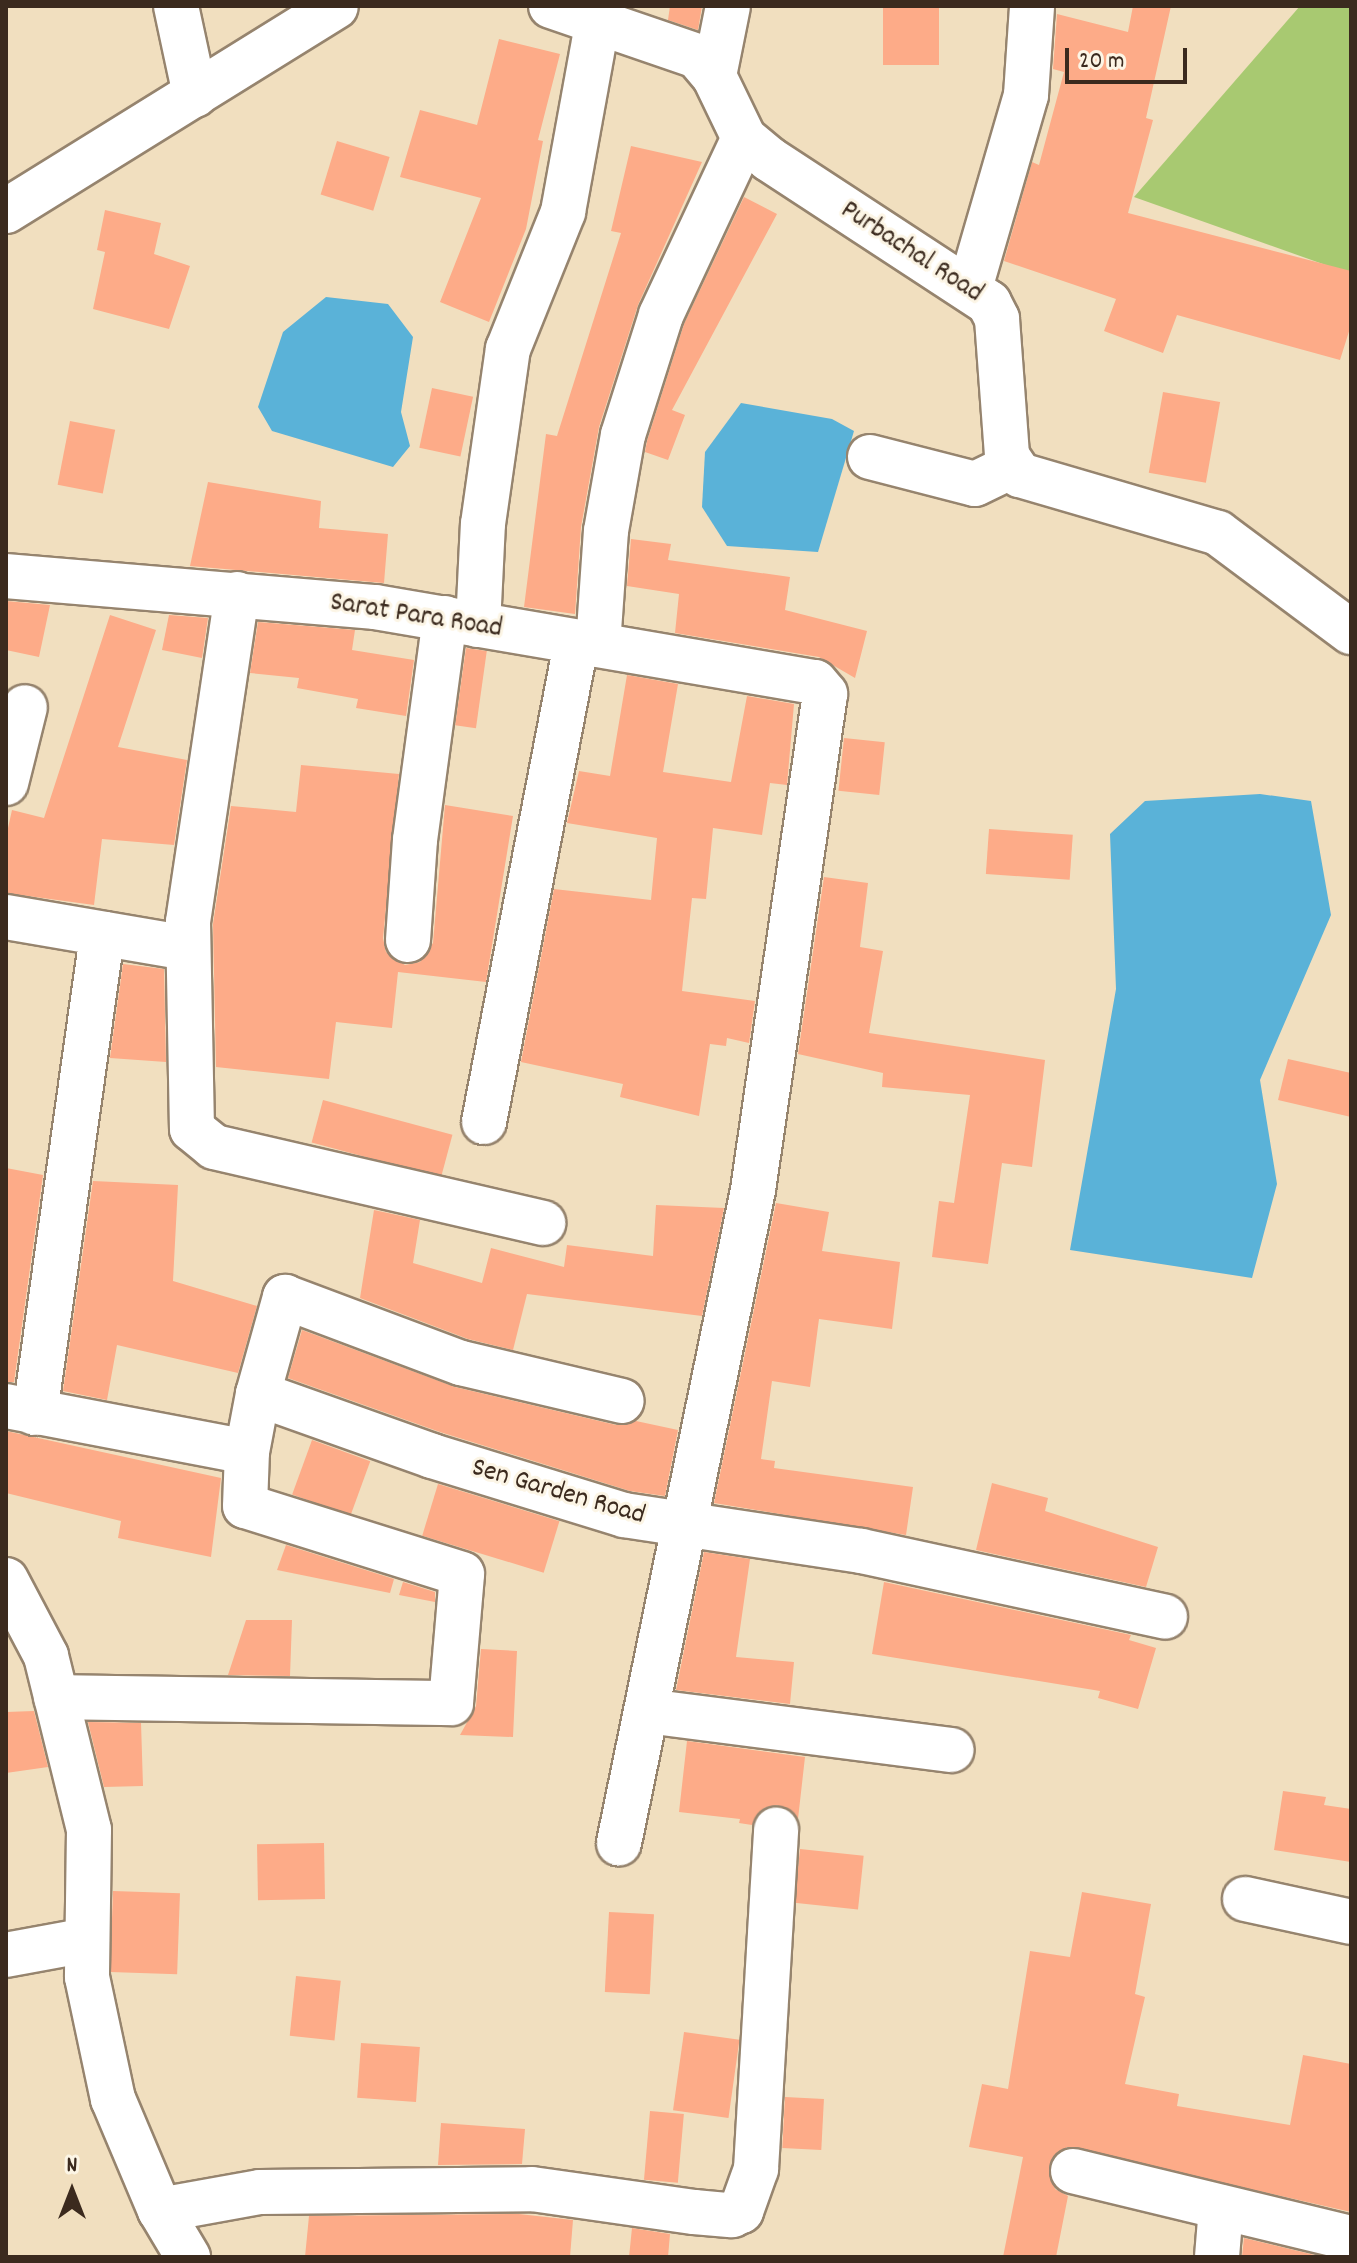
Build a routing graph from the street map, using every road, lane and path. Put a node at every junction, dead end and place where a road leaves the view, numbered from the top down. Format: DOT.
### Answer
graph roads {
  1 [pos="176,6"];
  2 [pos="336,6"];
  3 [pos="551,6"];
  4 [pos="728,6"];
  5 [pos="1032,6"];
  6 [pos="598,20"];
  7 [pos="714,76"];
  8 [pos="195,95"];
  9 [pos="744,138"];
  10 [pos="6,211"];
  11 [pos="970,288"];
  12 [pos="870,457"];
  13 [pos="1010,467"];
  14 [pos="6,576"];
  15 [pos="237,594"];
  16 [pos="461,622"];
  17 [pos="1351,632"];
  18 [pos="587,644"];
  19 [pos="25,707"];
  20 [pos="6,783"];
  21 [pos="6,917"];
  22 [pos="102,934"];
  23 [pos="408,940"];
  24 [pos="187,948"];
  25 [pos="484,1122"];
  26 [pos="543,1223"];
  27 [pos="258,1394"];
  28 [pos="622,1401"];
  29 [pos="21,1410"];
  30 [pos="247,1452"];
  31 [pos="686,1526"];
  32 [pos="6,1580"];
  33 [pos="1165,1617"];
  34 [pos="56,1697"];
  35 [pos="647,1711"];
  36 [pos="952,1750"];
  37 [pos="776,1830"];
  38 [pos="619,1843"];
  39 [pos="1245,1899"];
  40 [pos="1351,1922"];
  41 [pos="87,1940"];
  42 [pos="6,1955"];
  43 [pos="1073,2171"];
  44 [pos="1221,2207"];
  45 [pos="160,2210"];
  46 [pos="1351,2238"];
  47 [pos="188,2257"];
  48 [pos="1217,2257"];
  1 -- 8 [label="street"];
  2 -- 8 [label="street"];
  3 -- 6 [label="street, Purbachal Road"];
  4 -- 7 [label="street"];
  5 -- 11 [label="street"];
  6 -- 7 [label="street, Purbachal Road"];
  6 -- 16 [label="street"];
  7 -- 9 [label="street, Purbachal Road"];
  8 -- 10 [label="street"];
  9 -- 11 [label="street, Purbachal Road"];
  9 -- 18 [label="street"];
  11 -- 13 [label="street, Purbachal Road"];
  12 -- 13 [label="street"];
  13 -- 17 [label="street"];
  14 -- 15 [label="street, Sarat Para Road"];
  15 -- 16 [label="street, Sarat Para Road"];
  15 -- 24 [label="street"];
  16 -- 18 [label="street, Sarat Para Road"];
  16 -- 23 [label="street"];
  18 -- 25 [label="street"];
  18 -- 31 [label="street, Sarat Para Road"];
  19 -- 20 [label="street"];
  21 -- 22 [label="street"];
  22 -- 24 [label="street"];
  22 -- 29 [label="street"];
  24 -- 26 [label="street"];
  27 -- 28 [label="street"];
  27 -- 30 [label="street"];
  27 -- 31 [label="street, Sen Garden Road"];
  29 -- 30 [label="street"];
  30 -- 34 [label="street"];
  31 -- 33 [label="street, Sen Garden Road"];
  31 -- 35 [label="street"];
  32 -- 34 [label="street"];
  34 -- 41 [label="street"];
  35 -- 36 [label="street"];
  35 -- 38 [label="street"];
  37 -- 45 [label="street"];
  39 -- 40 [label="street"];
  41 -- 42 [label="street"];
  41 -- 45 [label="street"];
  43 -- 44 [label="street"];
  44 -- 46 [label="street"];
  44 -- 48 [label="street"];
  45 -- 47 [label="street"];
}
